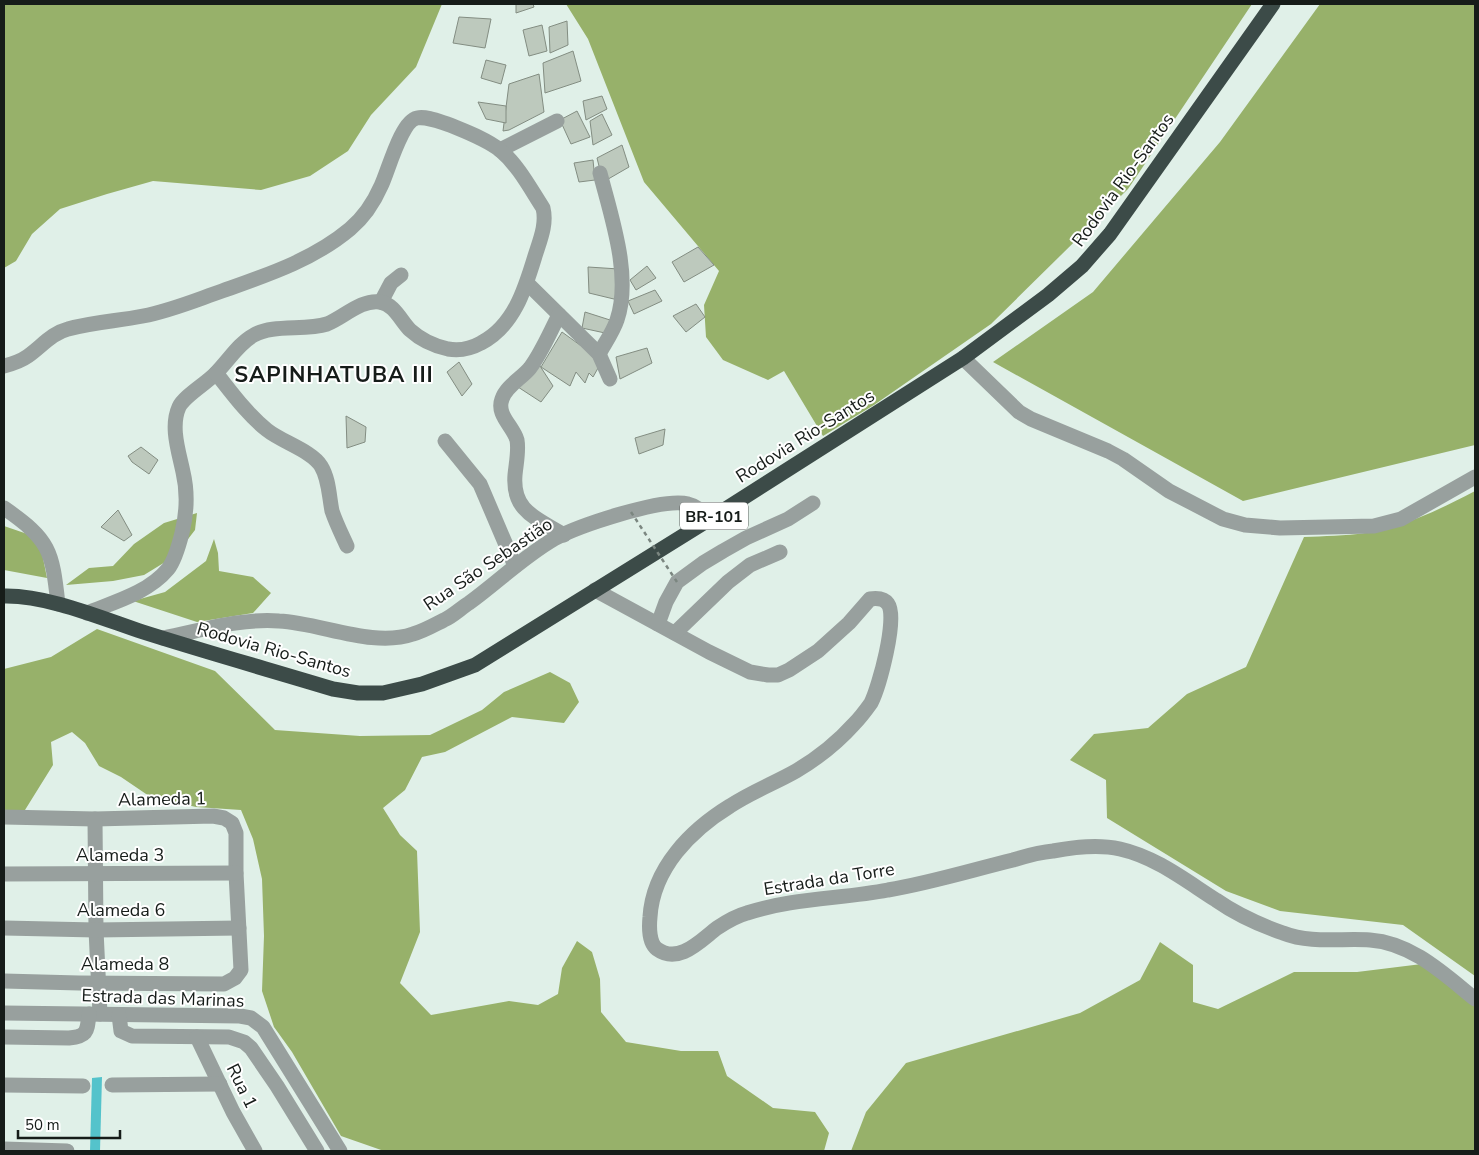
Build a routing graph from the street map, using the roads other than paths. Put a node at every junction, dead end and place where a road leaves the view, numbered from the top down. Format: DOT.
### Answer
graph roads {
  1 [pos="1273,4"];
  2 [pos="557,121"];
  3 [pos="500,150"];
  4 [pos="600,173"];
  5 [pos="402,275"];
  6 [pos="527,283"];
  7 [pos="381,302"];
  8 [pos="560,315"];
  9 [pos="599,354"];
  10 [pos="963,358"];
  11 [pos="4,366"];
  12 [pos="216,373"];
  13 [pos="610,379"];
  14 [pos="445,441"];
  15 [pos="1475,478"];
  16 [pos="813,503"];
  17 [pos="4,508"];
  18 [pos="710,519"];
  19 [pos="564,535"];
  20 [pos="347,546"];
  21 [pos="780,552"];
  22 [pos="515,566"];
  23 [pos="595,590"];
  24 [pos="4,596"];
  25 [pos="58,604"];
  26 [pos="87,614"];
  27 [pos="658,624"];
  28 [pos="675,633"];
  29 [pos="163,638"];
  30 [pos="4,817"];
  31 [pos="95,819"];
  32 [pos="236,873"];
  33 [pos="4,874"];
  34 [pos="96,874"];
  35 [pos="4,928"];
  36 [pos="240,928"];
  37 [pos="96,930"];
  38 [pos="241,970"];
  39 [pos="4,981"];
  40 [pos="98,983"];
  41 [pos="1475,999"];
  42 [pos="4,1013"];
  43 [pos="95,1014"];
  44 [pos="119,1015"];
  45 [pos="8,1037"];
  46 [pos="197,1037"];
  47 [pos="220,1084"];
  48 [pos="4,1085"];
  49 [pos="112,1085"];
  50 [pos="83,1086"];
  51 [pos="4,1149"];
  52 [pos="67,1151"];
  53 [pos="255,1151"];
  54 [pos="318,1151"];
  55 [pos="340,1151"];
  1 -- 10 [label="highway, Rodovia Rio-Santos / BR-101"];
  2 -- 3 [label="street"];
  3 -- 6 [label="street"];
  3 -- 11 [label="street"];
  4 -- 9 [label="street"];
  5 -- 7 [label="street"];
  6 -- 7 [label="street"];
  6 -- 8 [label="street"];
  7 -- 12 [label="street"];
  8 -- 9 [label="street"];
  8 -- 19 [label="street"];
  9 -- 13 [label="street"];
  10 -- 15 [label="street"];
  10 -- 18 [label="highway, Rodovia Rio-Santos / BR-101"];
  12 -- 20 [label="street"];
  12 -- 26 [label="street"];
  14 -- 22 [label="street"];
  16 -- 27 [label="street"];
  17 -- 25 [label="street"];
  18 -- 19 [label="street, Rua São Sebastião"];
  18 -- 23 [label="highway, Rodovia Rio-Santos / BR-101"];
  19 -- 22 [label="street, Rua São Sebastião"];
  21 -- 28 [label="street"];
  22 -- 29 [label="street, Rua São Sebastião"];
  23 -- 27 [label="street, Estrada da Torre"];
  23 -- 29 [label="highway, Rodovia Rio-Santos / BR-101"];
  24 -- 25 [label="highway, Rodovia Rio-Santos / BR-101"];
  25 -- 26 [label="highway, Rodovia Rio-Santos / BR-101"];
  26 -- 29 [label="highway, Rodovia Rio-Santos / BR-101"];
  27 -- 28 [label="street, Estrada da Torre"];
  28 -- 41 [label="street, Estrada da Torre"];
  30 -- 31 [label="street, Alameda 1"];
  31 -- 32 [label="street, Alameda 1"];
  31 -- 34 [label="street"];
  32 -- 34 [label="street, Alameda 3"];
  32 -- 36 [label="street, Alameda 1"];
  33 -- 34 [label="street, Alameda 3"];
  34 -- 37 [label="street"];
  35 -- 37 [label="street, Alameda 6"];
  36 -- 37 [label="street, Alameda 6"];
  36 -- 38 [label="street, Alameda 1"];
  37 -- 40 [label="street"];
  38 -- 40 [label="street, Alameda 8"];
  39 -- 40 [label="street, Alameda 8"];
  40 -- 43 [label="street"];
  42 -- 43 [label="street, Estrada das Marinas"];
  43 -- 44 [label="street, Estrada das Marinas"];
  43 -- 45 [label="street"];
  44 -- 46 [label="street"];
  44 -- 55 [label="street, Estrada das Marinas"];
  46 -- 47 [label="street, Rua 1"];
  46 -- 54 [label="street"];
  47 -- 49 [label="street"];
  47 -- 53 [label="street, Rua 1"];
  48 -- 50 [label="street"];
  51 -- 52 [label="street"];
}
